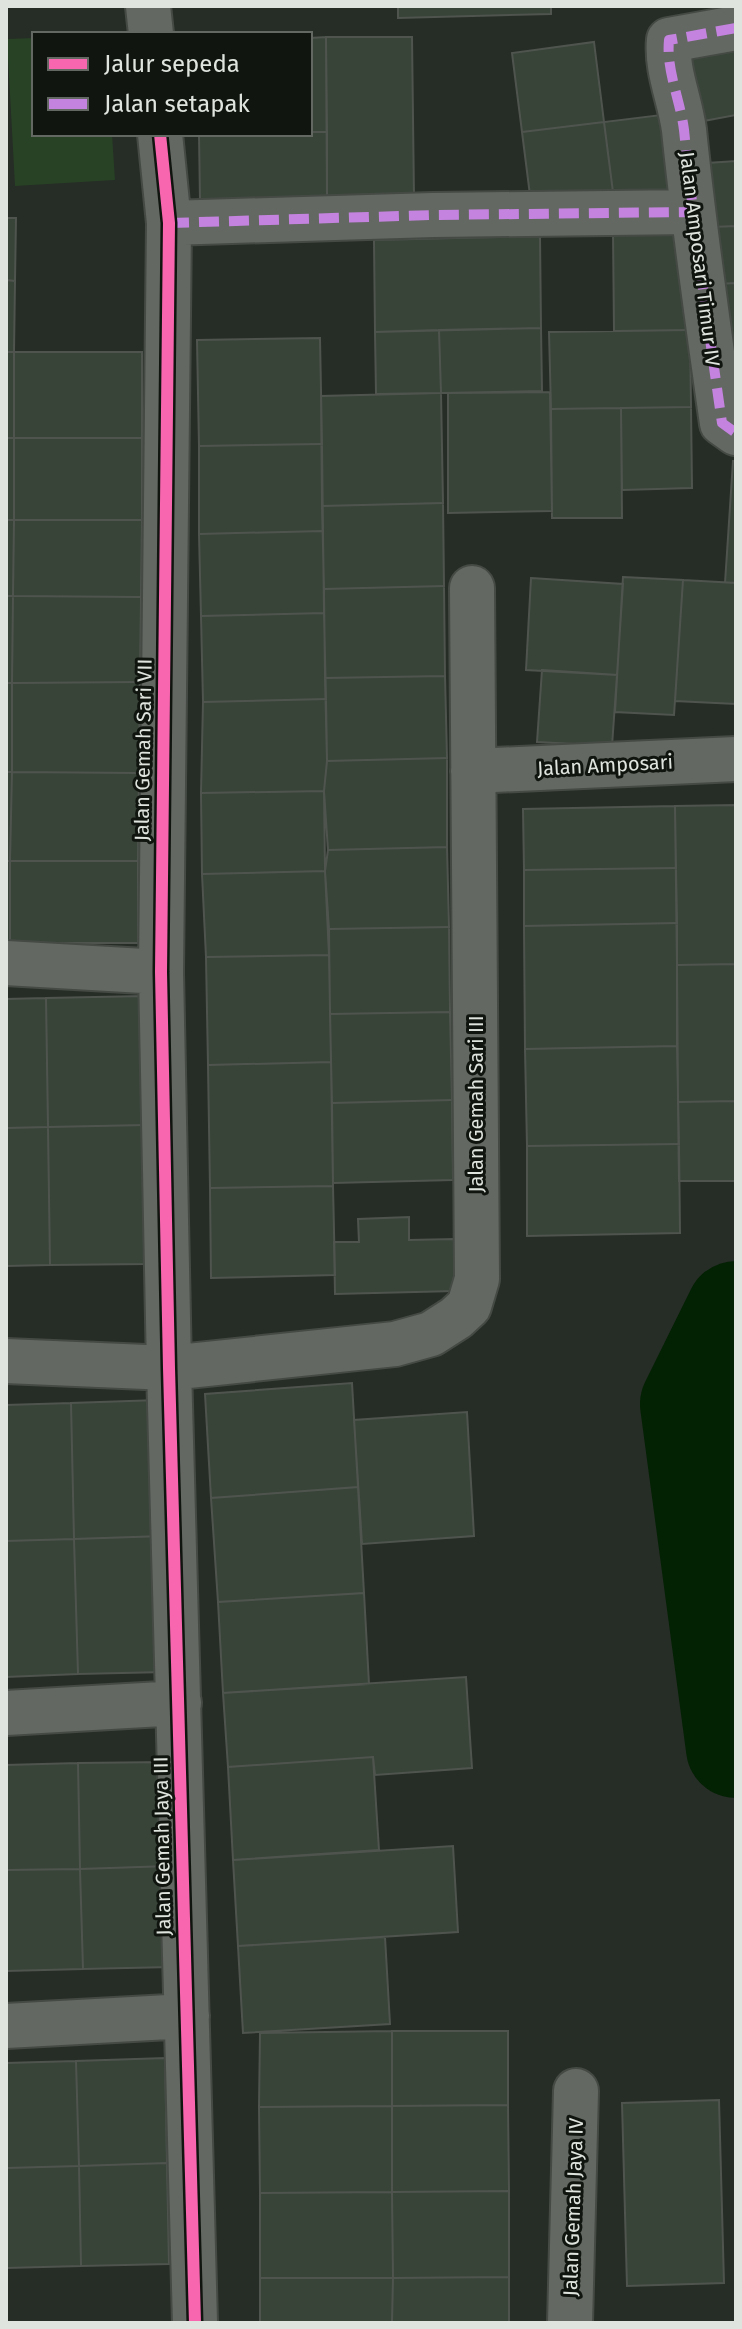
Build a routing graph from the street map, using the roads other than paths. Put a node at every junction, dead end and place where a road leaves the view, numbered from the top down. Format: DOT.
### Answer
graph roads {
  1 [pos="148,6"];
  2 [pos="736,28"];
  3 [pos="151,32"];
  4 [pos="160,136"];
  5 [pos="691,212"];
  6 [pos="169,223"];
  7 [pos="736,433"];
  8 [pos="472,588"];
  9 [pos="736,759"];
  10 [pos="473,771"];
  11 [pos="6,963"];
  12 [pos="161,972"];
  13 [pos="6,1361"];
  14 [pos="169,1368"];
  15 [pos="179,1703"];
  16 [pos="6,1713"];
  17 [pos="187,2016"];
  18 [pos="6,2026"];
  19 [pos="576,2091"];
  20 [pos="195,2323"];
  21 [pos="570,2323"];
  1 -- 3 [label="street"];
  2 -- 5 [label="street, Jalan Amposari Timur IV"];
  4 -- 6 [label="street, Jalan Gemah Sari VII"];
  5 -- 6 [label="street"];
  5 -- 7 [label="street, Jalan Amposari Timur IV"];
  6 -- 12 [label="street, Jalan Gemah Sari VII"];
  8 -- 10 [label="street, Jalan Gemah Sari III"];
  9 -- 10 [label="street, Jalan Amposari"];
  10 -- 14 [label="street, Jalan Gemah Sari III"];
  11 -- 12 [label="street"];
  12 -- 14 [label="street, Jalan Gemah Sari VII"];
  13 -- 14 [label="street, Jalan Gemah Sari III"];
  14 -- 15 [label="street, Jalan Gemah Jaya III"];
  15 -- 16 [label="street"];
  15 -- 17 [label="street, Jalan Gemah Jaya III"];
  17 -- 18 [label="street"];
  17 -- 20 [label="street, Jalan Gemah Jaya III"];
  19 -- 21 [label="street, Jalan Gemah Jaya IV"];
}
